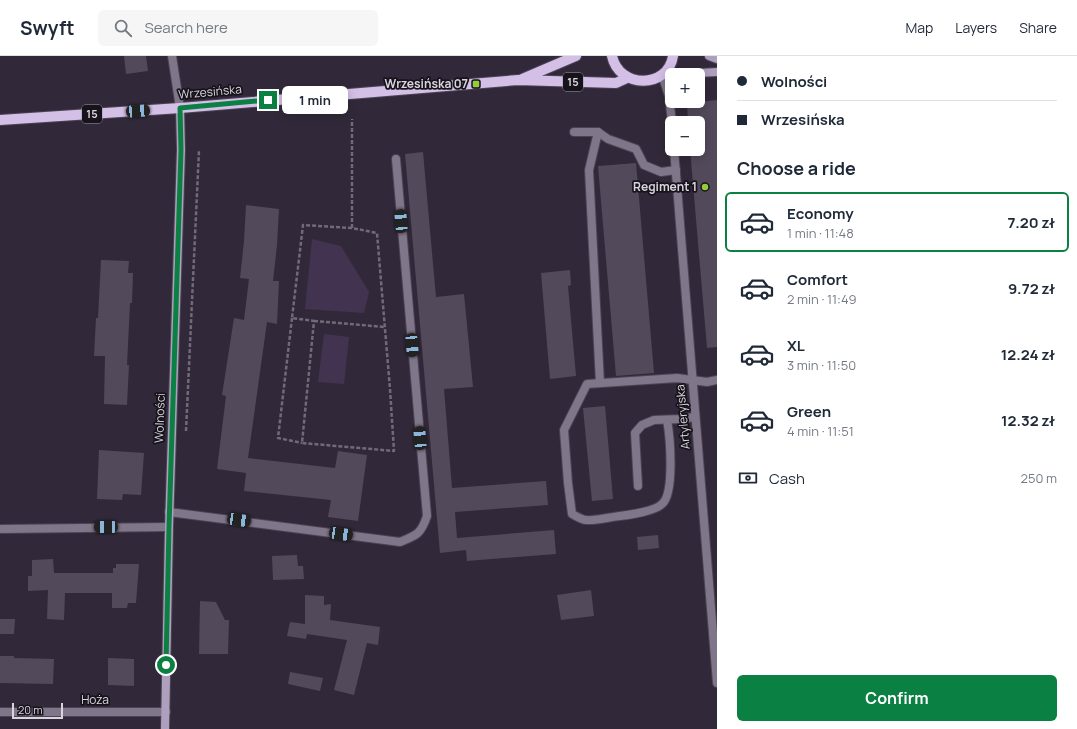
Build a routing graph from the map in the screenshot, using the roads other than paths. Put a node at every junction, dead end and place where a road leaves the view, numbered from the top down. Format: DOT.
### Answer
graph roads {
  1 [pos="172,56"];
  2 [pos="576,56"];
  3 [pos="612,56"];
  4 [pos="673,56"];
  5 [pos="709,56"];
  6 [pos="717,59"];
  7 [pos="717,72"];
  8 [pos="662,75"];
  9 [pos="627,78"];
  10 [pos="518,80"];
  11 [pos="180,108"];
  12 [pos="671,116"];
  13 [pos="0,120"];
  14 [pos="574,132"];
  15 [pos="598,132"];
  16 [pos="675,156"];
  17 [pos="396,159"];
  18 [pos="676,170"];
  19 [pos="692,380"];
  20 [pos="717,380"];
  21 [pos="600,383"];
  22 [pos="696,417"];
  23 [pos="667,420"];
  24 [pos="638,486"];
  25 [pos="169,512"];
  26 [pos="169,527"];
  27 [pos="0,529"];
  28 [pos="717,683"];
  29 [pos="0,712"];
  30 [pos="166,712"];
  31 [pos="165,729"];
  1 -- 11 [label="street"];
  2 -- 10 [label="main road, Wrzesińska / 15"];
  3 -- 9 [label="main road"];
  4 -- 8 [label="main road"];
  5 -- 6 [label="street"];
  7 -- 8 [label="street"];
  8 -- 9 [label="main road, 15"];
  8 -- 12 [label="street"];
  9 -- 10 [label="main road, Wrzesińska / 15"];
  10 -- 11 [label="main road, Wrzesińska / 15"];
  11 -- 13 [label="main road, Wrzesińska / 15"];
  11 -- 25 [label="street, Wolności"];
  14 -- 15 [label="street"];
  15 -- 18 [label="street"];
  15 -- 21 [label="street"];
  16 -- 18 [label="street, Artyleryjska"];
  17 -- 25 [label="street"];
  18 -- 19 [label="street, Artyleryjska"];
  19 -- 20 [label="street"];
  19 -- 21 [label="street"];
  19 -- 22 [label="street, Artyleryjska"];
  21 -- 23 [label="street"];
  22 -- 23 [label="street"];
  22 -- 28 [label="street, Artyleryjska"];
  23 -- 24 [label="street"];
  25 -- 26 [label="street, Wolności"];
  26 -- 27 [label="street"];
  26 -- 30 [label="street, Wolności"];
  29 -- 30 [label="street, Hoża"];
  30 -- 31 [label="street, Wolności"];
}
